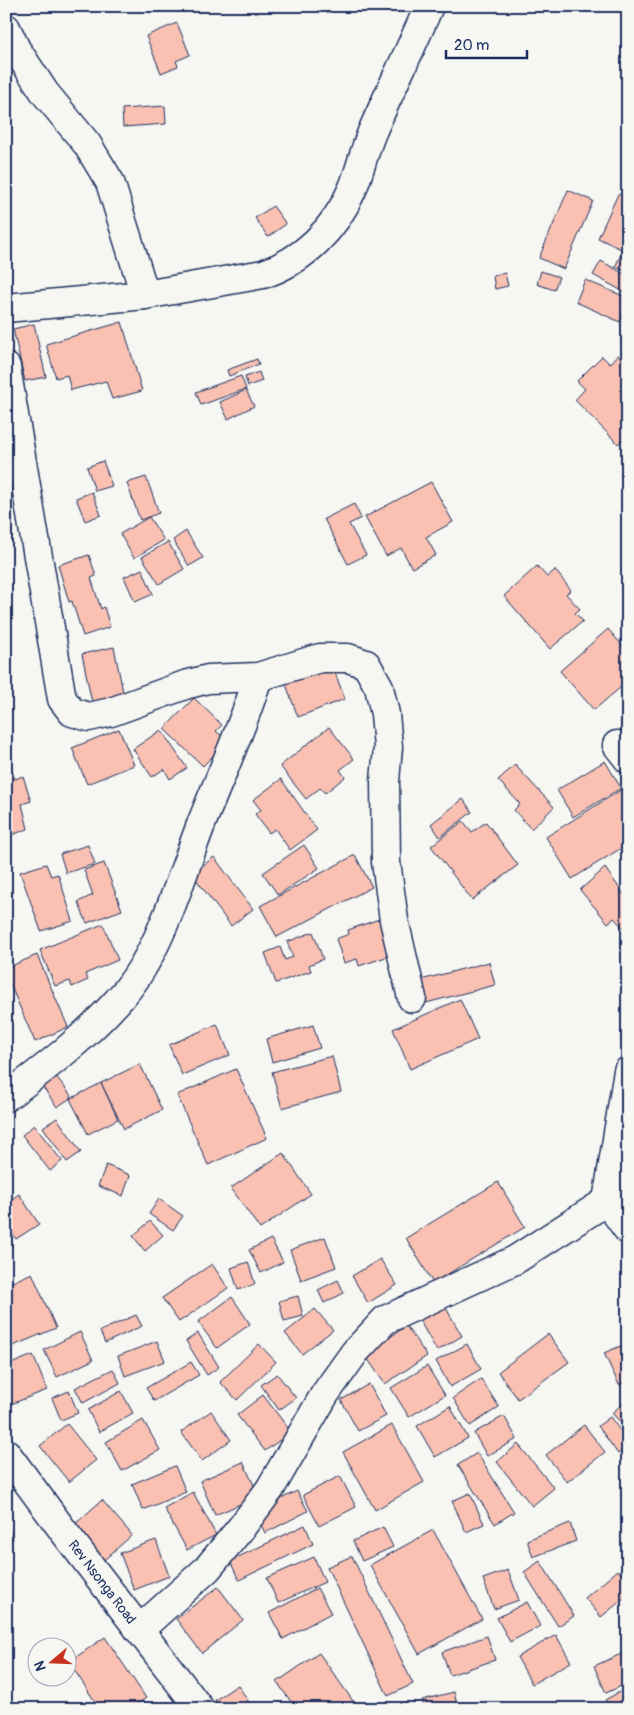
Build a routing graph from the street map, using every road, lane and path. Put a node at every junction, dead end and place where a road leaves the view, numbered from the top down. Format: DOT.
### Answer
graph roads {
  1 [pos="429,6"];
  2 [pos="6,28"];
  3 [pos="145,295"];
  4 [pos="6,308"];
  5 [pos="6,367"];
  6 [pos="258,677"];
  7 [pos="412,998"];
  8 [pos="628,1071"];
  9 [pos="6,1096"];
  10 [pos="606,1201"];
  11 [pos="628,1230"];
  12 [pos="6,1453"];
  13 [pos="139,1630"];
  14 [pos="200,1709"];
  1 -- 3 [label="street"];
  2 -- 3 [label="street"];
  3 -- 4 [label="street"];
  5 -- 6 [label="street"];
  6 -- 7 [label="street"];
  6 -- 9 [label="street"];
  8 -- 10 [label="street"];
  10 -- 11 [label="street"];
  10 -- 13 [label="street"];
  12 -- 13 [label="street, Rev Nsonga Road"];
  13 -- 14 [label="street, Rev Nsonga Road"];
}
